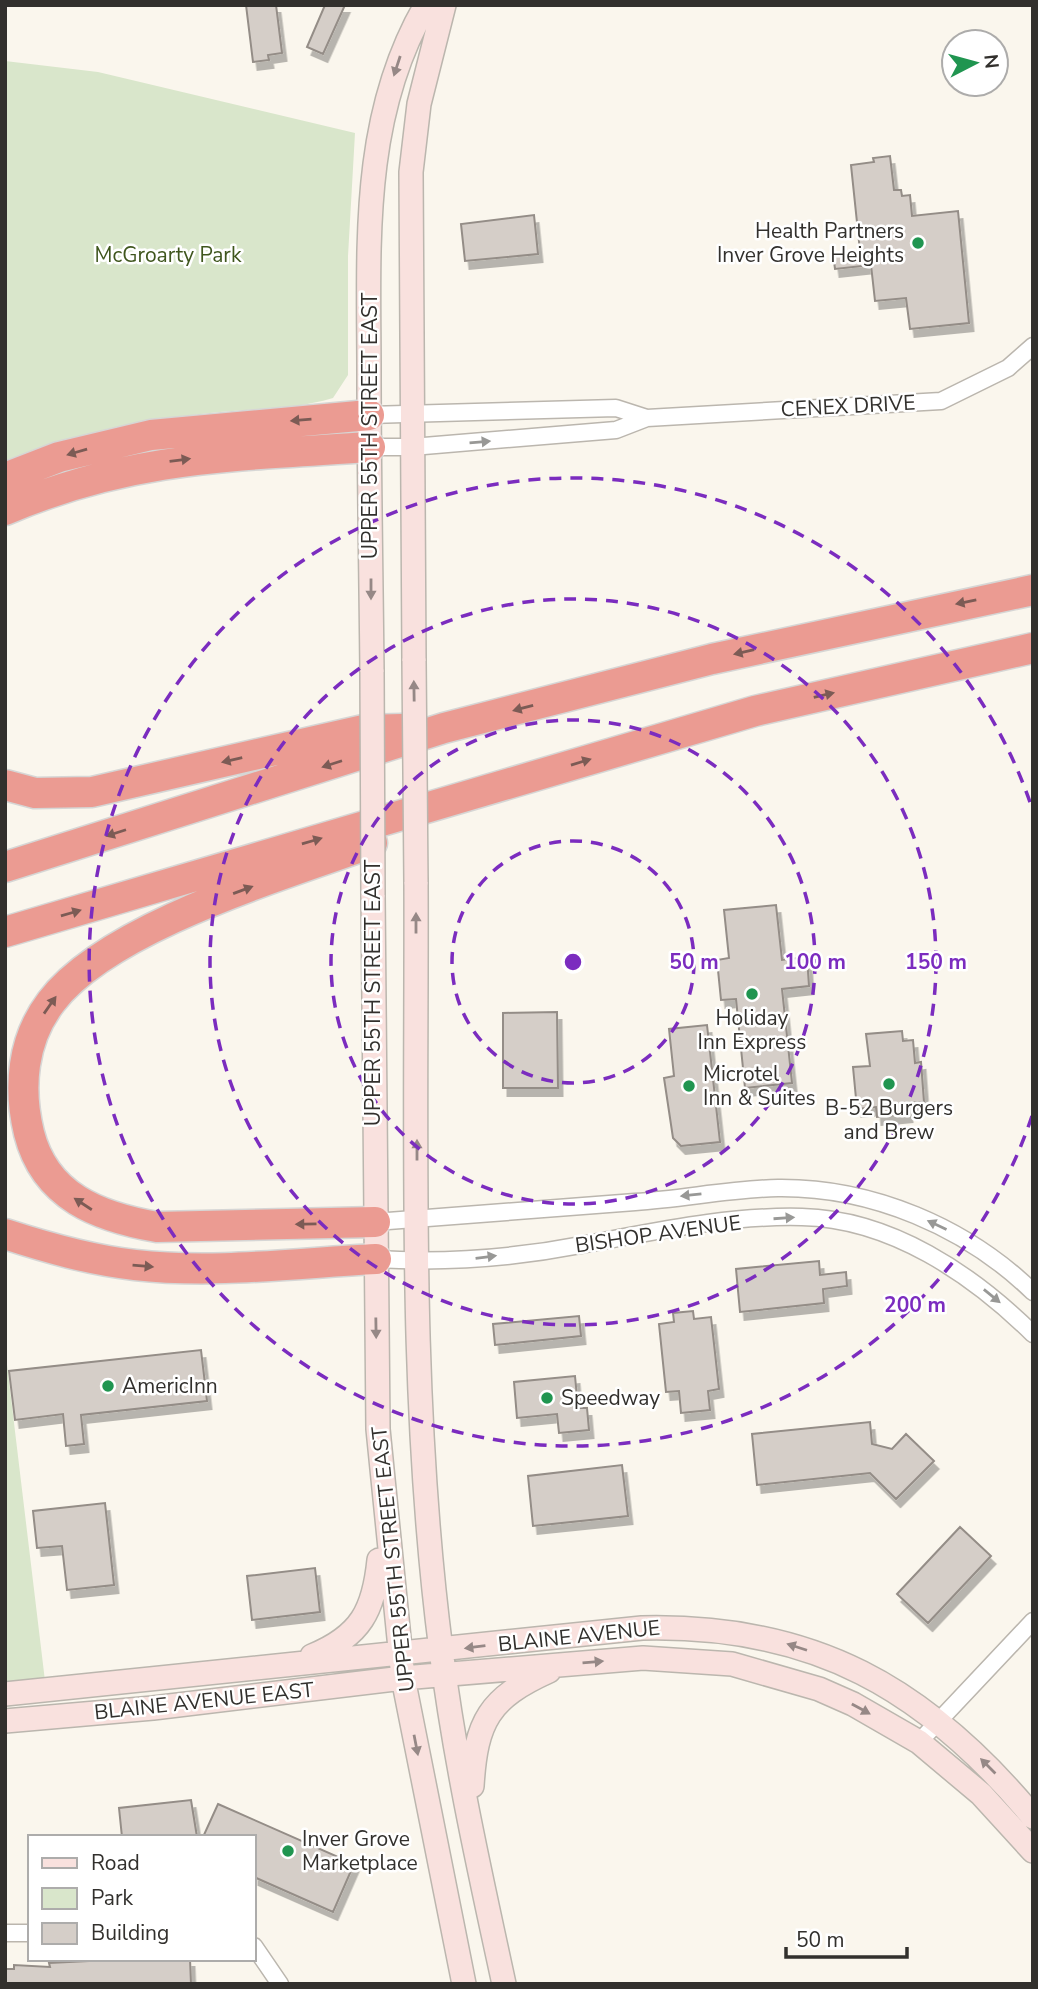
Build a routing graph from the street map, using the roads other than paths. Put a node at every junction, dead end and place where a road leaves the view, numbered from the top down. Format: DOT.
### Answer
graph roads {
  1 [pos="426,5"];
  2 [pos="444,5"];
  3 [pos="1033,346"];
  4 [pos="412,412"];
  5 [pos="369,415"];
  6 [pos="647,418"];
  7 [pos="370,447"];
  8 [pos="412,447"];
  9 [pos="5,478"];
  10 [pos="5,510"];
  11 [pos="1033,590"];
  12 [pos="1033,648"];
  13 [pos="444,728"];
  14 [pos="516,782"];
  15 [pos="5,785"];
  16 [pos="5,867"];
  17 [pos="5,932"];
  18 [pos="417,1219"];
  19 [pos="375,1222"];
  20 [pos="5,1234"];
  21 [pos="376,1259"];
  22 [pos="418,1262"];
  23 [pos="1033,1292"];
  24 [pos="1033,1334"];
  25 [pos="384,1497"];
  26 [pos="1033,1621"];
  27 [pos="441,1651"];
  28 [pos="400,1653"];
  29 [pos="292,1664"];
  30 [pos="564,1665"];
  31 [pos="445,1675"];
  32 [pos="403,1678"];
  33 [pos="5,1694"];
  34 [pos="939,1720"];
  35 [pos="5,1721"];
  36 [pos="919,1742"];
  37 [pos="1033,1817"];
  38 [pos="470,1824"];
  39 [pos="1033,1851"];
  40 [pos="5,1933"];
  41 [pos="28,1933"];
  42 [pos="256,1949"];
  43 [pos="280,1984"];
  44 [pos="464,1984"];
  45 [pos="504,1984"];
  1 -- 5 [label="street, UPPER 55TH STREET EAST, one-way"];
  2 -- 4 [label="street, UPPER 55TH STREET EAST"];
  3 -- 6 [label="street, CENEX DRIVE"];
  4 -- 5 [label="street, CENEX DRIVE"];
  4 -- 6 [label="street, CENEX DRIVE"];
  4 -- 8 [label="street, UPPER 55TH STREET EAST"];
  5 -- 7 [label="street, UPPER 55TH STREET EAST"];
  5 -- 9 [label="highway, one-way"];
  8 -- 6 [label="street, CENEX DRIVE, one-way"];
  7 -- 8 [label="street, CENEX DRIVE"];
  10 -- 7 [label="highway, one-way"];
  7 -- 19 [label="street, UPPER 55TH STREET EAST, one-way, bridge"];
  18 -- 8 [label="street, UPPER 55TH STREET EAST, one-way, bridge"];
  11 -- 13 [label="highway, one-way"];
  14 -- 12 [label="highway, one-way"];
  13 -- 15 [label="highway, one-way"];
  13 -- 16 [label="highway, one-way"];
  17 -- 14 [label="highway, one-way"];
  19 -- 14 [label="highway, one-way"];
  18 -- 19 [label="street, BISHOP AVENUE"];
  18 -- 22 [label="street, UPPER 55TH STREET EAST"];
  23 -- 18 [label="street, BISHOP AVENUE, one-way"];
  19 -- 21 [label="street, UPPER 55TH STREET EAST"];
  20 -- 21 [label="highway, one-way"];
  21 -- 22 [label="street, BISHOP AVENUE"];
  21 -- 25 [label="street, UPPER 55TH STREET EAST, one-way"];
  22 -- 24 [label="street, BISHOP AVENUE, one-way"];
  22 -- 27 [label="street, UPPER 55TH STREET EAST"];
  25 -- 28 [label="street, UPPER 55TH STREET EAST"];
  25 -- 29 [label="street"];
  26 -- 34 [label="street"];
  27 -- 28 [label="street, BLAINE AVENUE"];
  27 -- 31 [label="street, UPPER 55TH STREET EAST"];
  34 -- 27 [label="street, BLAINE AVENUE, one-way"];
  28 -- 29 [label="street, BLAINE AVENUE EAST"];
  28 -- 32 [label="street, UPPER 55TH STREET EAST"];
  29 -- 33 [label="street, BLAINE AVENUE EAST"];
  30 -- 31 [label="street, BLAINE AVENUE"];
  30 -- 36 [label="street, BLAINE AVENUE, one-way"];
  30 -- 38 [label="street"];
  31 -- 32 [label="street, BLAINE AVENUE"];
  31 -- 38 [label="street, UPPER 55TH STREET EAST"];
  32 -- 35 [label="street, BLAINE AVENUE EAST"];
  32 -- 44 [label="street, UPPER 55TH STREET EAST, one-way"];
  34 -- 36 [label="street"];
  37 -- 34 [label="street, BLAINE AVENUE, one-way"];
  36 -- 39 [label="street, BLAINE AVENUE"];
  38 -- 45 [label="street, UPPER 55TH STREET EAST"];
  40 -- 41 [label="street"];
  42 -- 43 [label="street"];
}
